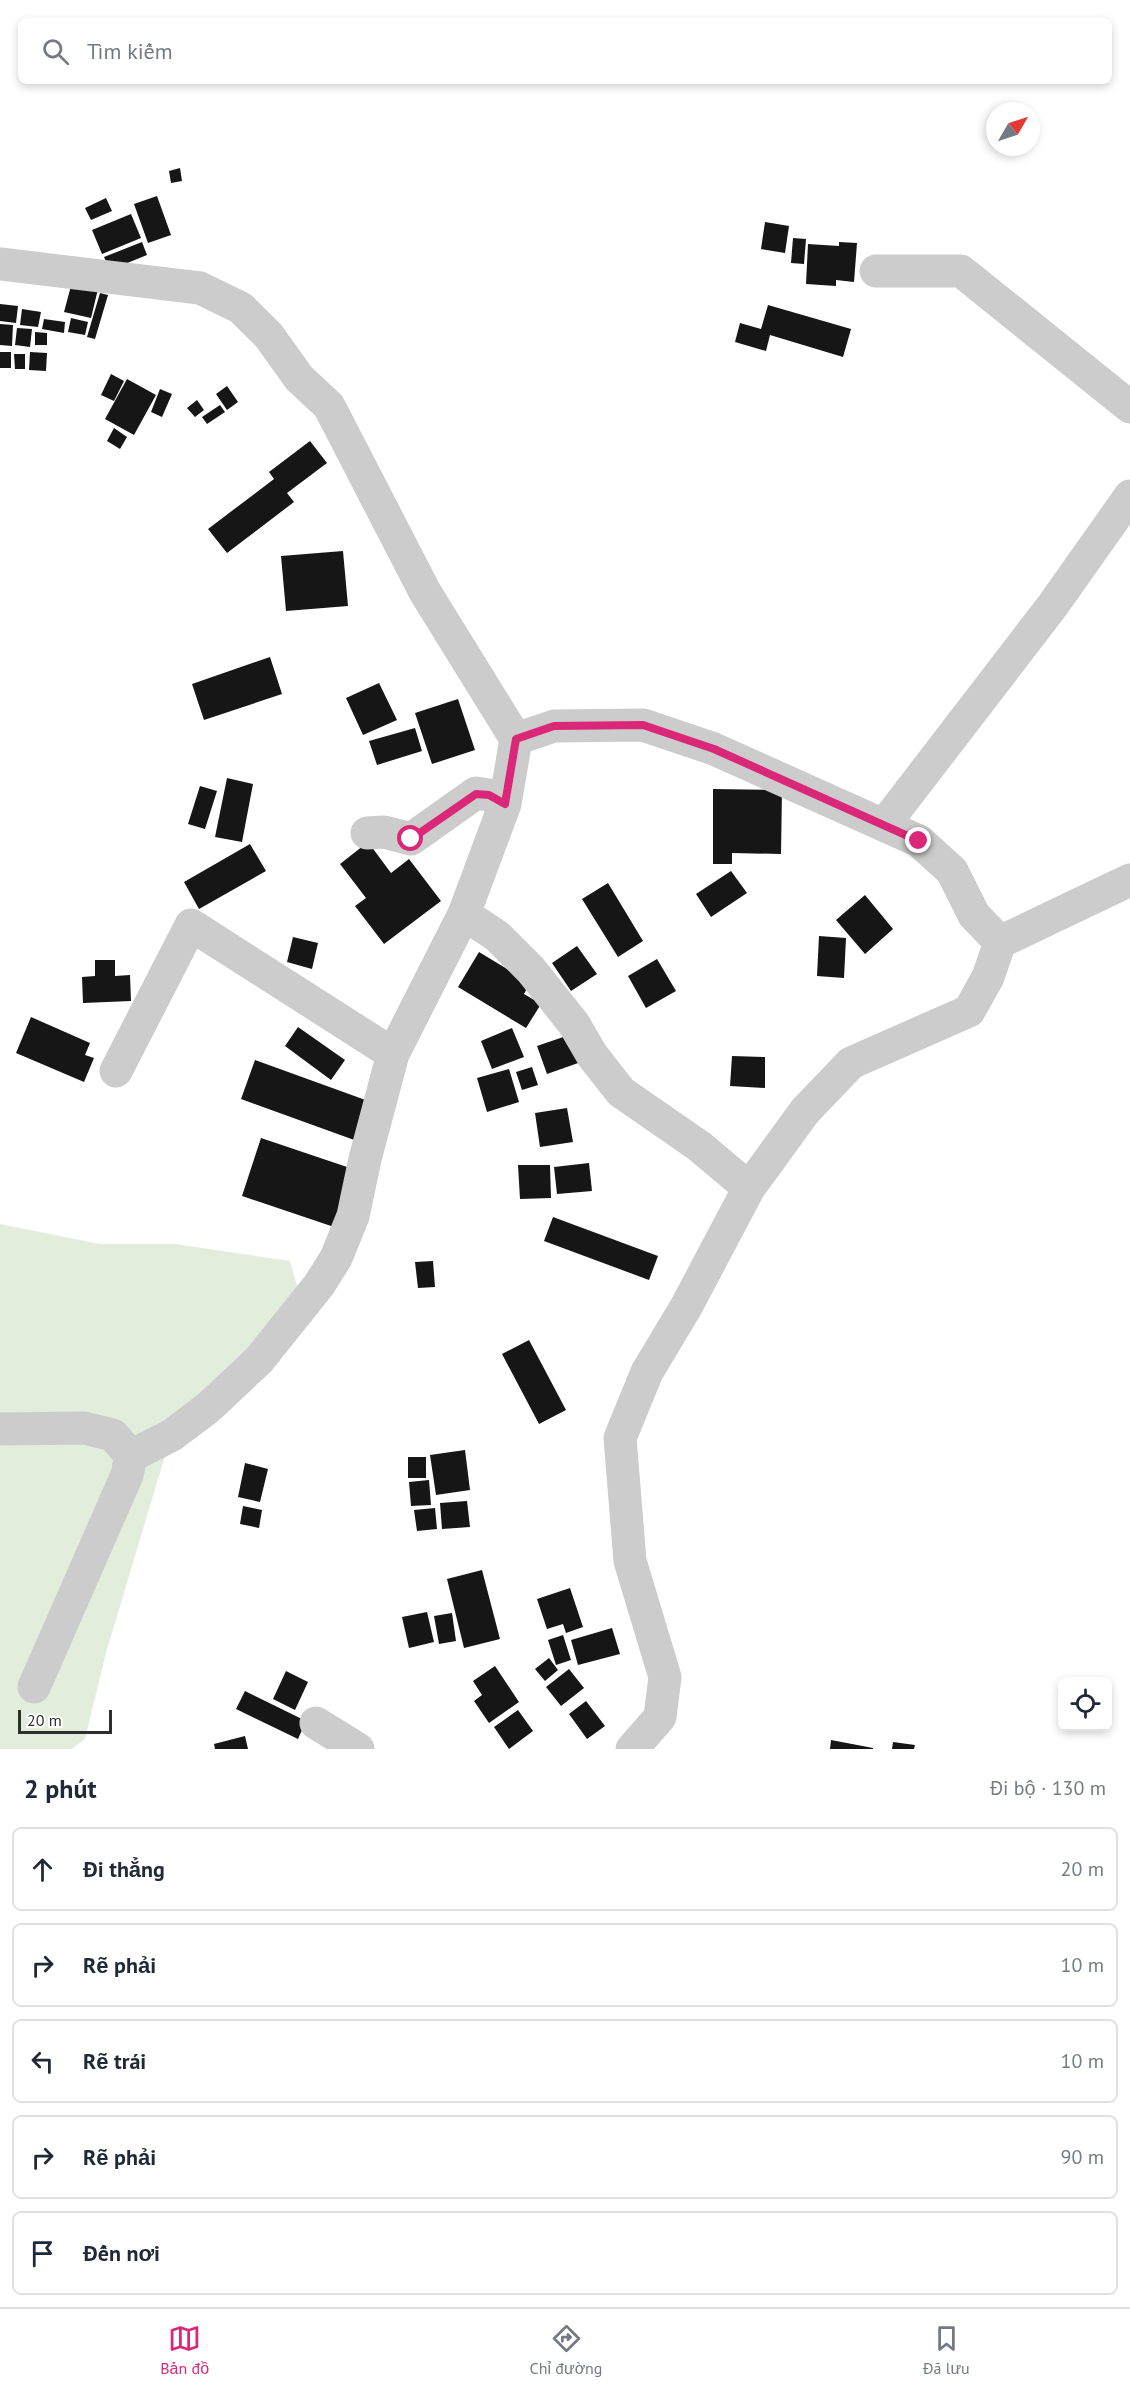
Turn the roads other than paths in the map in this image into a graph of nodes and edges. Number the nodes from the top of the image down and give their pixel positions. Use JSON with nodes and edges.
{"nodes":[{"id":1,"x":0,"y":264,"type":"edge"},
{"id":2,"x":876,"y":270,"type":"dead end"},
{"id":3,"x":1130,"y":407,"type":"edge"},
{"id":4,"x":1130,"y":496,"type":"edge"},
{"id":5,"x":516,"y":739,"type":"junction"},
{"id":6,"x":505,"y":804,"type":"junction"},
{"id":7,"x":884,"y":825,"type":"junction"},
{"id":8,"x":367,"y":833,"type":"dead end"},
{"id":9,"x":1130,"y":880,"type":"edge"},
{"id":10,"x":464,"y":914,"type":"junction"},
{"id":11,"x":1000,"y":942,"type":"junction"},
{"id":12,"x":393,"y":1054,"type":"junction"},
{"id":13,"x":116,"y":1071,"type":"dead end"},
{"id":14,"x":749,"y":1188,"type":"junction"},
{"id":15,"x":0,"y":1429,"type":"edge"},
{"id":16,"x":131,"y":1456,"type":"junction"},
{"id":17,"x":34,"y":1687,"type":"dead end"},
{"id":18,"x":316,"y":1723,"type":"dead end"},
{"id":19,"x":358,"y":1749,"type":"edge"},
{"id":20,"x":632,"y":1749,"type":"edge"}],
"edges":[{"from":1,"to":5,"type":"street"},
{"from":2,"to":3,"type":"street"},
{"from":4,"to":7,"type":"street"},
{"from":5,"to":6,"type":"street"},
{"from":5,"to":7,"type":"street"},
{"from":6,"to":8,"type":"street"},
{"from":6,"to":10,"type":"street"},
{"from":7,"to":11,"type":"street"},
{"from":9,"to":11,"type":"street"},
{"from":10,"to":12,"type":"street"},
{"from":10,"to":14,"type":"street"},
{"from":11,"to":14,"type":"street"},
{"from":12,"to":13,"type":"street"},
{"from":12,"to":16,"type":"street"},
{"from":14,"to":20,"type":"street"},
{"from":15,"to":16,"type":"street"},
{"from":16,"to":17,"type":"street"},
{"from":18,"to":19,"type":"street"}]}
